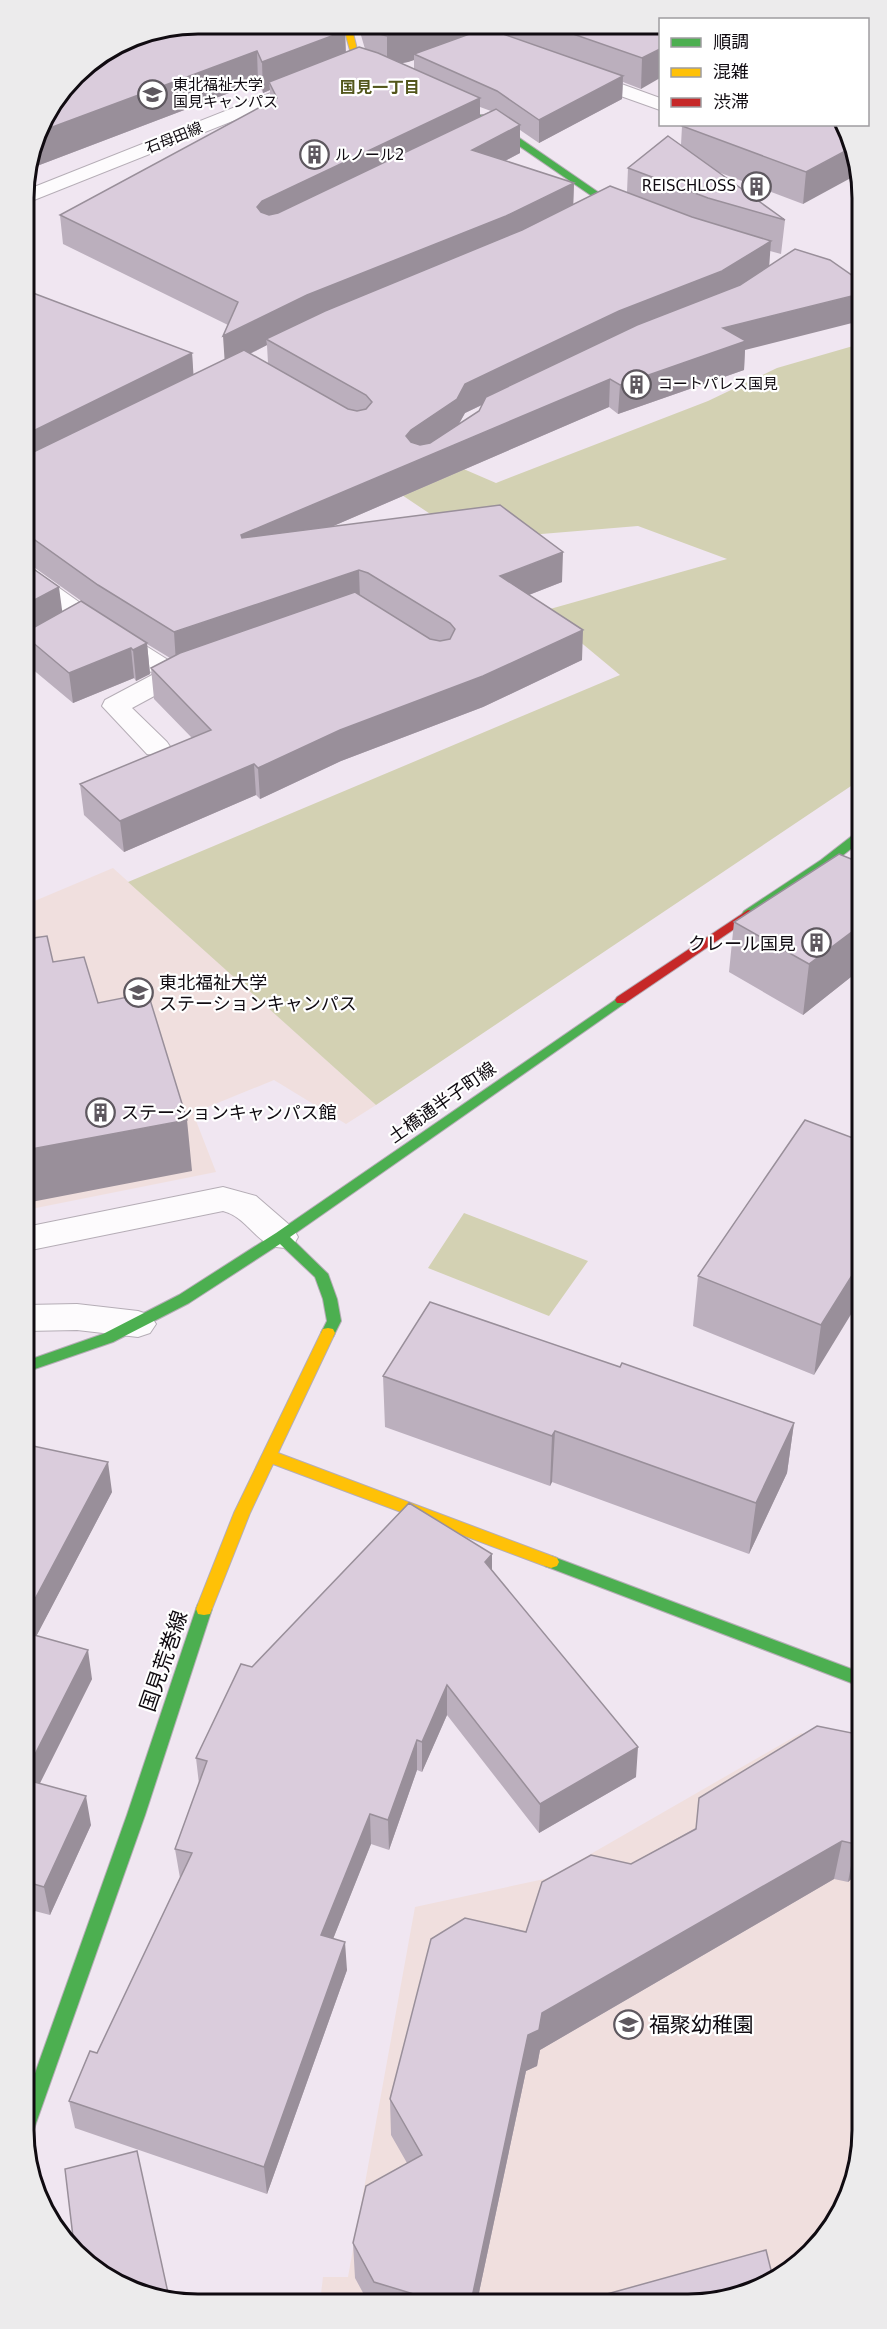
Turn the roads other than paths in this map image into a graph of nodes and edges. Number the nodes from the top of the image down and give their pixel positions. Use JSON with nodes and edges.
{"nodes":[{"id":1,"x":349,"y":34,"type":"edge"},
{"id":2,"x":358,"y":66,"type":"junction"},
{"id":3,"x":560,"y":68,"type":"edge"},
{"id":4,"x":397,"y":75,"type":"edge"},
{"id":5,"x":659,"y":104,"type":"edge"},
{"id":6,"x":470,"y":111,"type":"edge"},
{"id":7,"x":497,"y":126,"type":"junction"},
{"id":8,"x":476,"y":137,"type":"edge"},
{"id":9,"x":35,"y":194,"type":"edge"},
{"id":10,"x":608,"y":203,"type":"junction"},
{"id":11,"x":587,"y":213,"type":"edge"},
{"id":12,"x":648,"y":218,"type":"edge"},
{"id":13,"x":35,"y":585,"type":"edge"},
{"id":14,"x":217,"y":660,"type":"edge"},
{"id":15,"x":173,"y":675,"type":"junction"},
{"id":16,"x":157,"y":748,"type":"dead end"},
{"id":17,"x":852,"y":842,"type":"edge"},
{"id":18,"x":34,"y":1237,"type":"edge"},
{"id":19,"x":281,"y":1237,"type":"junction"},
{"id":20,"x":34,"y":1317,"type":"edge"},
{"id":21,"x":138,"y":1324,"type":"junction"},
{"id":22,"x":34,"y":1364,"type":"edge"},
{"id":23,"x":269,"y":1456,"type":"junction"},
{"id":24,"x":852,"y":1676,"type":"edge"},
{"id":25,"x":34,"y":2103,"type":"edge"}],
"edges":[{"from":1,"to":2,"type":"street"},
{"from":2,"to":4,"type":"street"},
{"from":2,"to":9,"type":"street","name":"石母田線"},
{"from":3,"to":5,"type":"street"},
{"from":6,"to":7,"type":"street"},
{"from":7,"to":8,"type":"street"},
{"from":7,"to":10,"type":"street"},
{"from":10,"to":11,"type":"street"},
{"from":10,"to":12,"type":"street"},
{"from":13,"to":15,"type":"street"},
{"from":14,"to":15,"type":"street"},
{"from":15,"to":16,"type":"street"},
{"from":17,"to":19,"type":"street","name":"土橋通半子町線"},
{"from":18,"to":19,"type":"street"},
{"from":19,"to":21,"type":"street","name":"土橋通半子町線"},
{"from":19,"to":23,"type":"street","name":"国見荒巻線"},
{"from":20,"to":21,"type":"street"},
{"from":21,"to":22,"type":"street","name":"土橋通半子町線"},
{"from":23,"to":24,"type":"street"},
{"from":23,"to":25,"type":"street","name":"国見荒巻線"}]}
